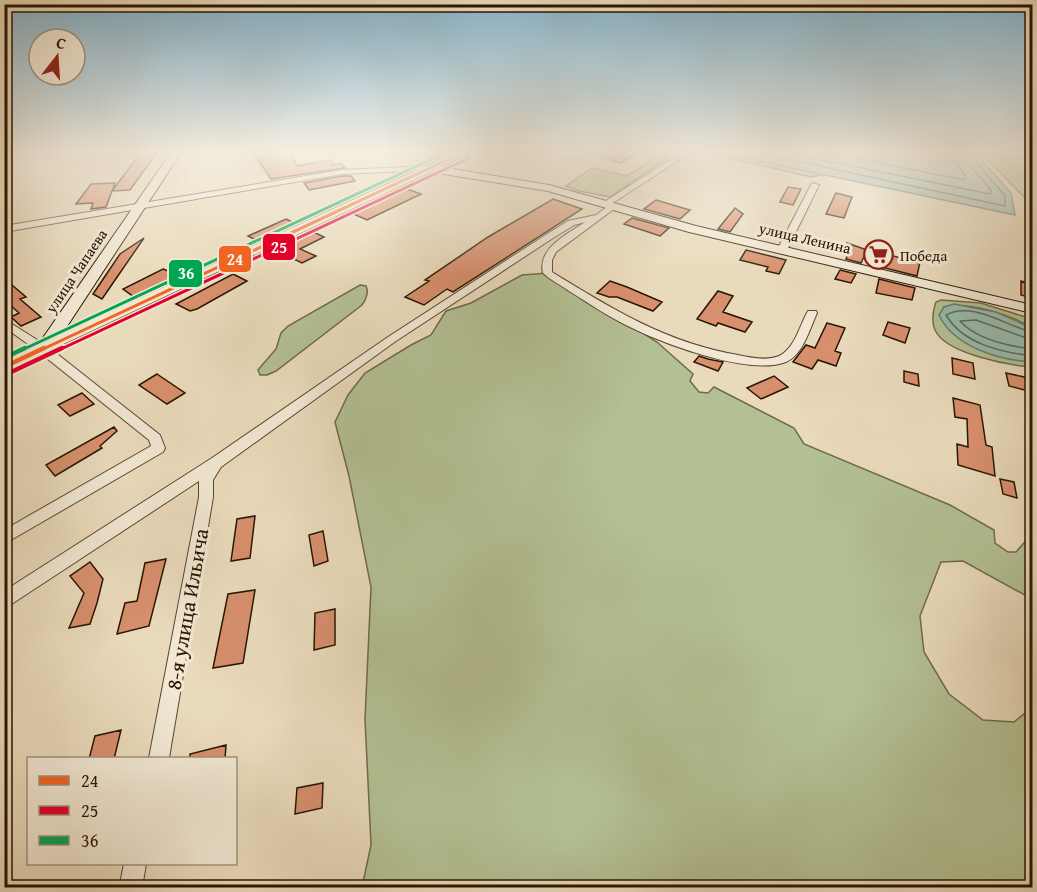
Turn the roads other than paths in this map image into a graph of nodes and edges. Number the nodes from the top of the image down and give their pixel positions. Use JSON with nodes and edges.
{"nodes":[{"id":1,"x":148,"y":193,"type":"edge"},
{"id":2,"x":222,"y":193,"type":"edge"},
{"id":3,"x":376,"y":193,"type":"edge"},
{"id":4,"x":562,"y":193,"type":"edge"},
{"id":5,"x":628,"y":193,"type":"edge"},
{"id":6,"x":811,"y":193,"type":"edge"},
{"id":7,"x":138,"y":207,"type":"junction"},
{"id":8,"x":606,"y":208,"type":"junction"},
{"id":9,"x":4,"y":229,"type":"edge"},
{"id":10,"x":782,"y":250,"type":"junction"},
{"id":11,"x":1032,"y":309,"type":"edge"},
{"id":12,"x":812,"y":313,"type":"dead end"},
{"id":13,"x":4,"y":322,"type":"edge"},
{"id":14,"x":43,"y":349,"type":"junction"},
{"id":15,"x":4,"y":367,"type":"edge"},
{"id":16,"x":217,"y":462,"type":"junction"},
{"id":17,"x":4,"y":538,"type":"edge"},
{"id":18,"x":4,"y":601,"type":"edge"},
{"id":19,"x":159,"y":757,"type":"edge"},
{"id":20,"x":135,"y":865,"type":"edge"},
{"id":21,"x":130,"y":888,"type":"edge"}],
"edges":[{"from":1,"to":7,"type":"street","name":"улица Чапаева"},
{"from":2,"to":7,"type":"street"},
{"from":3,"to":14,"type":"street"},
{"from":4,"to":8,"type":"street","name":"улица Ленина"},
{"from":5,"to":8,"type":"street"},
{"from":6,"to":10,"type":"street"},
{"from":7,"to":9,"type":"street"},
{"from":7,"to":14,"type":"street","name":"улица Чапаева"},
{"from":8,"to":10,"type":"street","name":"улица Ленина"},
{"from":8,"to":12,"type":"street"},
{"from":8,"to":16,"type":"street"},
{"from":10,"to":11,"type":"street","name":"улица Ленина"},
{"from":13,"to":14,"type":"street"},
{"from":14,"to":15,"type":"street"},
{"from":14,"to":17,"type":"street"},
{"from":16,"to":18,"type":"street"},
{"from":16,"to":19,"type":"street","name":"8-я улица Ильича"},
{"from":20,"to":21,"type":"street"}]}
